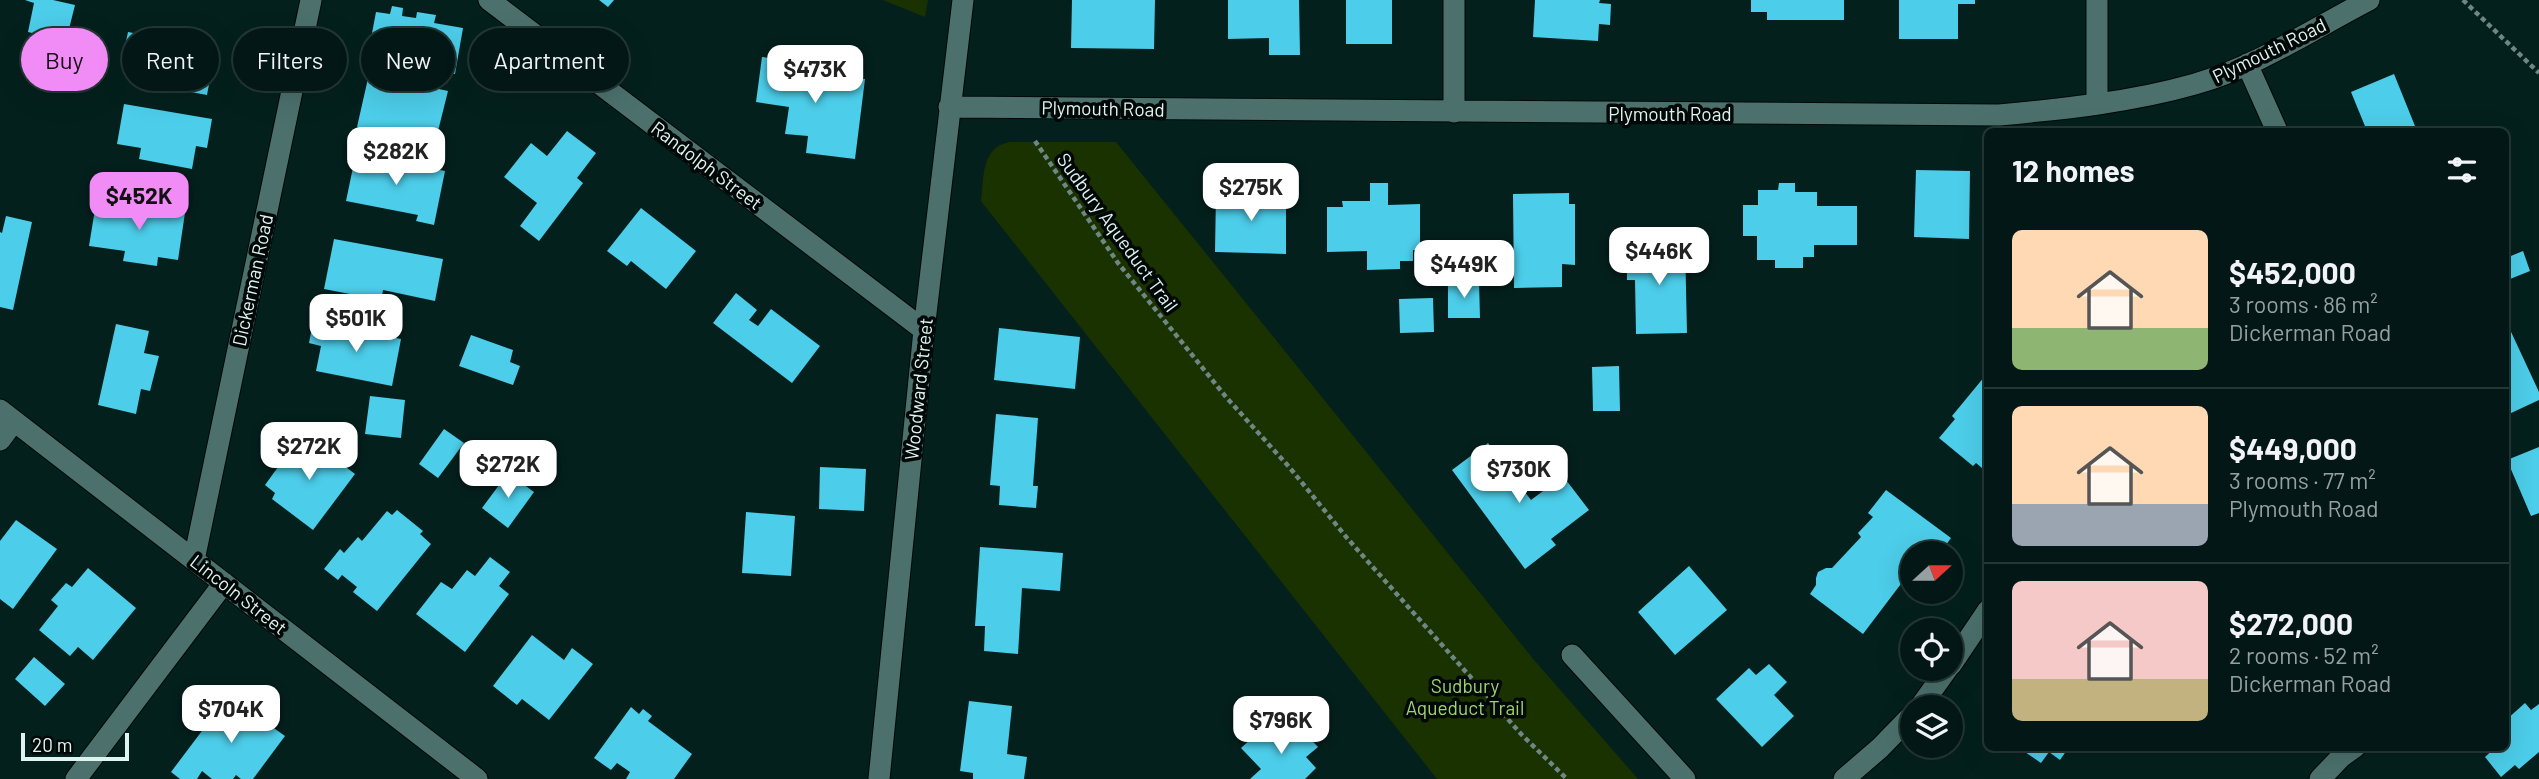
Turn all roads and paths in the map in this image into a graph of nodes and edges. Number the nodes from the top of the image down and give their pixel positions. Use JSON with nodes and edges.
{"nodes":[{"id":1,"x":311,"y":0,"type":"edge"},
{"id":2,"x":489,"y":0,"type":"edge"},
{"id":3,"x":963,"y":0,"type":"edge"},
{"id":4,"x":1454,"y":0,"type":"edge"},
{"id":5,"x":2097,"y":0,"type":"edge"},
{"id":6,"x":2369,"y":0,"type":"edge"},
{"id":7,"x":2463,"y":0,"type":"edge"},
{"id":8,"x":2247,"y":64,"type":"junction"},
{"id":9,"x":2539,"y":74,"type":"edge"},
{"id":10,"x":2097,"y":103,"type":"junction"},
{"id":11,"x":949,"y":107,"type":"junction"},
{"id":12,"x":1454,"y":112,"type":"junction"},
{"id":13,"x":2276,"y":128,"type":"edge"},
{"id":14,"x":1035,"y":141,"type":"dead end"},
{"id":15,"x":924,"y":330,"type":"junction"},
{"id":16,"x":7,"y":415,"type":"edge"},
{"id":17,"x":0,"y":440,"type":"edge"},
{"id":18,"x":194,"y":560,"type":"junction"},
{"id":19,"x":224,"y":583,"type":"junction"},
{"id":20,"x":1984,"y":616,"type":"edge"},
{"id":21,"x":1963,"y":648,"type":"edge"},
{"id":22,"x":1572,"y":655,"type":"dead end"},
{"id":23,"x":1900,"y":727,"type":"edge"},
{"id":24,"x":2349,"y":751,"type":"edge"},
{"id":25,"x":76,"y":779,"type":"edge"},
{"id":26,"x":477,"y":779,"type":"edge"},
{"id":27,"x":879,"y":779,"type":"edge"},
{"id":28,"x":1567,"y":779,"type":"edge"},
{"id":29,"x":1685,"y":779,"type":"edge"},
{"id":30,"x":1844,"y":779,"type":"edge"},
{"id":31,"x":2320,"y":779,"type":"edge"}],
"edges":[{"from":1,"to":18,"type":"street","name":"Dickerman Road"},
{"from":2,"to":15,"type":"street","name":"Randolph Street"},
{"from":3,"to":11,"type":"street","name":"Woodward Street"},
{"from":4,"to":12,"type":"street"},
{"from":5,"to":10,"type":"street"},
{"from":6,"to":8,"type":"street","name":"Plymouth Road"},
{"from":7,"to":9,"type":"path"},
{"from":8,"to":10,"type":"street","name":"Plymouth Road"},
{"from":8,"to":13,"type":"street"},
{"from":10,"to":12,"type":"street","name":"Plymouth Road"},
{"from":11,"to":12,"type":"street","name":"Plymouth Road"},
{"from":11,"to":15,"type":"street","name":"Woodward Street"},
{"from":14,"to":28,"type":"path","name":"Sudbury Aqueduct Trail"},
{"from":15,"to":27,"type":"street","name":"Woodward Street"},
{"from":16,"to":17,"type":"street"},
{"from":16,"to":18,"type":"street","name":"Lincoln Street"},
{"from":18,"to":19,"type":"street","name":"Lincoln Street"},
{"from":19,"to":25,"type":"street"},
{"from":19,"to":26,"type":"street","name":"Lincoln Street"},
{"from":20,"to":21,"type":"street"},
{"from":22,"to":29,"type":"street"},
{"from":23,"to":30,"type":"street"},
{"from":24,"to":31,"type":"street"}]}
